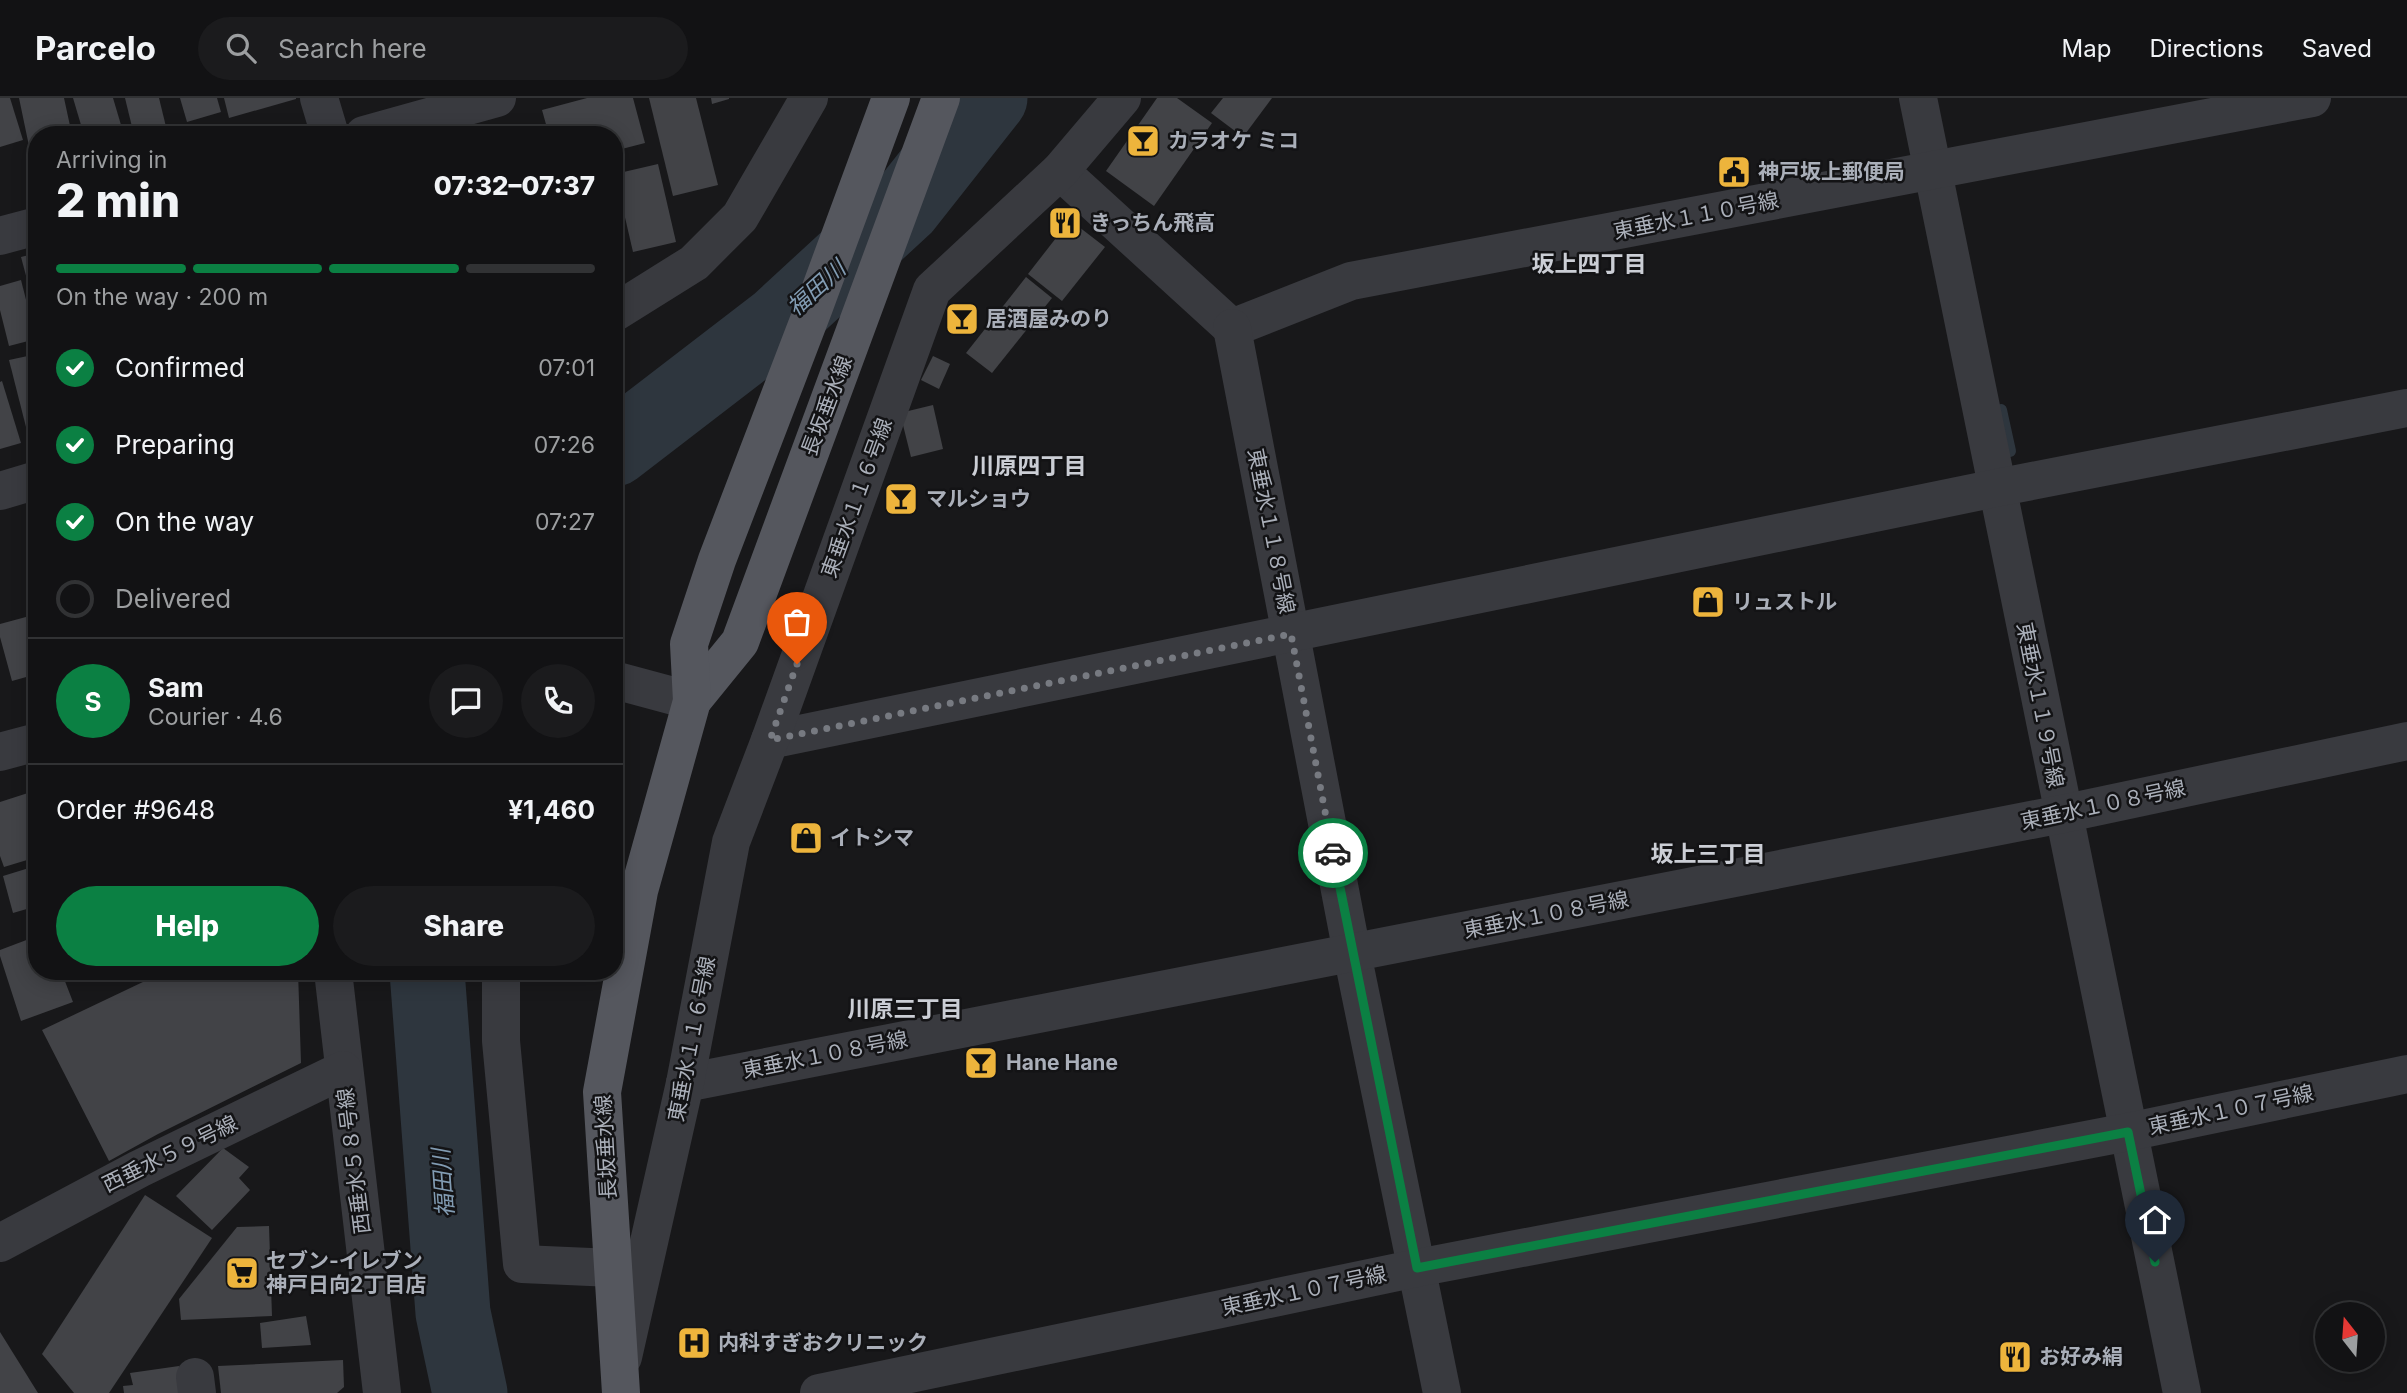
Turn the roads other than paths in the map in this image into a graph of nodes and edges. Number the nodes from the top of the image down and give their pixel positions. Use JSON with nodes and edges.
{"nodes":[{"id":1,"x":319,"y":98,"type":"edge"},
{"id":2,"x":498,"y":98,"type":"edge"},
{"id":3,"x":809,"y":98,"type":"edge"},
{"id":4,"x":891,"y":98,"type":"edge"},
{"id":5,"x":941,"y":98,"type":"edge"},
{"id":6,"x":1122,"y":98,"type":"edge"},
{"id":7,"x":1918,"y":98,"type":"edge"},
{"id":8,"x":2312,"y":98,"type":"edge"},
{"id":9,"x":327,"y":126,"type":"edge"},
{"id":10,"x":397,"y":126,"type":"edge"},
{"id":11,"x":1060,"y":171,"type":"junction"},
{"id":12,"x":1931,"y":171,"type":"junction"},
{"id":13,"x":28,"y":228,"type":"edge"},
{"id":14,"x":0,"y":236,"type":"edge"},
{"id":15,"x":623,"y":307,"type":"edge"},
{"id":16,"x":1232,"y":328,"type":"junction"},
{"id":17,"x":2407,"y":408,"type":"edge"},
{"id":18,"x":28,"y":483,"type":"edge"},
{"id":19,"x":1996,"y":488,"type":"junction"},
{"id":20,"x":0,"y":491,"type":"edge"},
{"id":21,"x":1291,"y":634,"type":"junction"},
{"id":22,"x":623,"y":682,"type":"edge"},
{"id":23,"x":692,"y":701,"type":"junction"},
{"id":24,"x":770,"y":740,"type":"junction"},
{"id":25,"x":2407,"y":741,"type":"edge"},
{"id":26,"x":28,"y":744,"type":"edge"},
{"id":27,"x":0,"y":752,"type":"edge"},
{"id":28,"x":2062,"y":814,"type":"junction"},
{"id":29,"x":1352,"y":953,"type":"junction"},
{"id":30,"x":623,"y":978,"type":"edge"},
{"id":31,"x":334,"y":980,"type":"edge"},
{"id":32,"x":501,"y":980,"type":"edge"},
{"id":33,"x":623,"y":980,"type":"edge"},
{"id":34,"x":343,"y":1070,"type":"junction"},
{"id":35,"x":2407,"y":1074,"type":"edge"},
{"id":36,"x":685,"y":1083,"type":"junction"},
{"id":37,"x":2128,"y":1132,"type":"junction"},
{"id":38,"x":0,"y":1243,"type":"edge"},
{"id":39,"x":612,"y":1268,"type":"junction"},
{"id":40,"x":1417,"y":1268,"type":"junction"},
{"id":41,"x":620,"y":1384,"type":"edge"},
{"id":42,"x":382,"y":1393,"type":"edge"},
{"id":43,"x":820,"y":1393,"type":"edge"},
{"id":44,"x":1442,"y":1393,"type":"edge"},
{"id":45,"x":2182,"y":1393,"type":"edge"}],
"edges":[{"from":1,"to":9,"type":"street"},
{"from":2,"to":10,"type":"street"},
{"from":3,"to":15,"type":"street"},
{"from":4,"to":23,"type":"main road","name":"長坂垂水線"},
{"from":5,"to":23,"type":"main road","name":"長坂垂水線"},
{"from":6,"to":11,"type":"street","name":"東垂水１１６号線"},
{"from":7,"to":12,"type":"street","name":"東垂水１１９号線"},
{"from":8,"to":12,"type":"street","name":"東垂水１１０号線"},
{"from":11,"to":16,"type":"street"},
{"from":11,"to":24,"type":"street","name":"東垂水１１６号線"},
{"from":12,"to":16,"type":"street","name":"東垂水１１０号線"},
{"from":12,"to":19,"type":"street","name":"東垂水１１９号線"},
{"from":13,"to":14,"type":"street"},
{"from":16,"to":21,"type":"street","name":"東垂水１１８号線"},
{"from":17,"to":19,"type":"street"},
{"from":18,"to":20,"type":"street"},
{"from":19,"to":21,"type":"street"},
{"from":19,"to":28,"type":"street","name":"東垂水１１９号線"},
{"from":21,"to":24,"type":"street"},
{"from":21,"to":29,"type":"street","name":"東垂水１１８号線"},
{"from":22,"to":23,"type":"street"},
{"from":23,"to":30,"type":"main road","name":"長坂垂水線"},
{"from":24,"to":36,"type":"street","name":"東垂水１１６号線"},
{"from":25,"to":28,"type":"street","name":"東垂水１０８号線"},
{"from":26,"to":27,"type":"street"},
{"from":28,"to":29,"type":"street","name":"東垂水１０８号線"},
{"from":28,"to":37,"type":"street","name":"東垂水１１９号線"},
{"from":29,"to":36,"type":"street","name":"東垂水１０８号線"},
{"from":29,"to":40,"type":"street","name":"東垂水１１８号線"},
{"from":31,"to":34,"type":"street","name":"西垂水５８号線"},
{"from":32,"to":39,"type":"street"},
{"from":33,"to":39,"type":"main road","name":"長坂垂水線"},
{"from":34,"to":38,"type":"street","name":"西垂水５９号線"},
{"from":34,"to":42,"type":"street","name":"西垂水５８号線"},
{"from":35,"to":37,"type":"street","name":"東垂水１０７号線"},
{"from":36,"to":41,"type":"street","name":"東垂水１１６号線"},
{"from":37,"to":40,"type":"street","name":"東垂水１０７号線"},
{"from":37,"to":45,"type":"street","name":"東垂水１１９号線"},
{"from":39,"to":41,"type":"main road","name":"長坂垂水線"},
{"from":40,"to":43,"type":"street","name":"東垂水１０７号線"},
{"from":40,"to":44,"type":"street","name":"東垂水１１８号線"}]}
